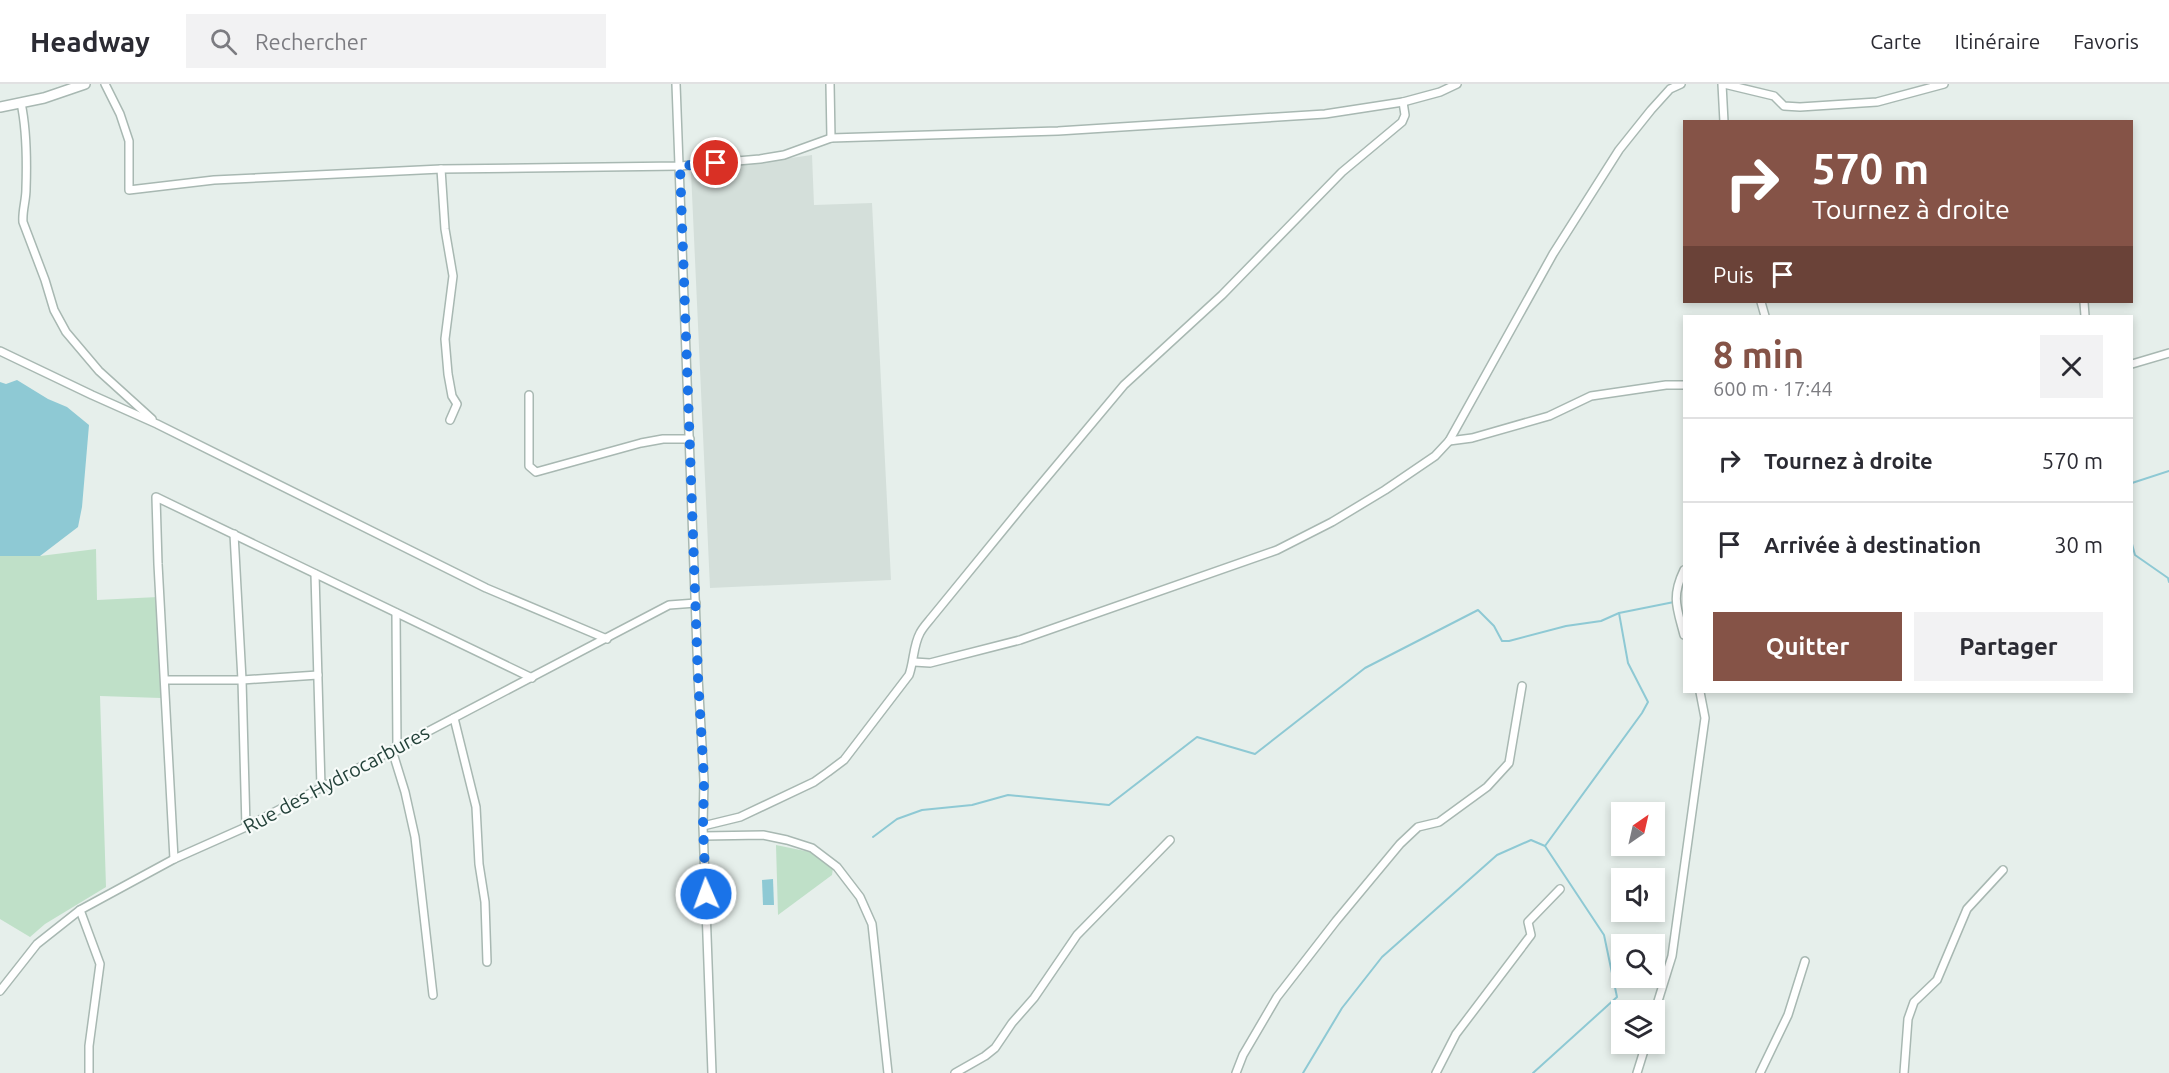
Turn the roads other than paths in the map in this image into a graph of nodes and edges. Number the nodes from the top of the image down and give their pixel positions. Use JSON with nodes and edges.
{"nodes":[{"id":1,"x":85,"y":84,"type":"edge"},
{"id":2,"x":105,"y":84,"type":"edge"},
{"id":3,"x":676,"y":84,"type":"edge"},
{"id":4,"x":830,"y":84,"type":"edge"},
{"id":5,"x":1457,"y":84,"type":"edge"},
{"id":6,"x":1681,"y":84,"type":"edge"},
{"id":7,"x":1723,"y":84,"type":"edge"},
{"id":8,"x":1944,"y":84,"type":"edge"},
{"id":9,"x":1403,"y":102,"type":"junction"},
{"id":10,"x":21,"y":103,"type":"junction"},
{"id":11,"x":0,"y":106,"type":"edge"},
{"id":12,"x":1724,"y":120,"type":"edge"},
{"id":13,"x":831,"y":138,"type":"junction"},
{"id":14,"x":680,"y":166,"type":"junction"},
{"id":15,"x":441,"y":170,"type":"junction"},
{"id":16,"x":0,"y":351,"type":"edge"},
{"id":17,"x":2169,"y":353,"type":"edge"},
{"id":18,"x":2133,"y":364,"type":"edge"},
{"id":19,"x":1683,"y":386,"type":"edge"},
{"id":20,"x":529,"y":396,"type":"dead end"},
{"id":21,"x":450,"y":420,"type":"dead end"},
{"id":22,"x":158,"y":424,"type":"junction"},
{"id":23,"x":690,"y":439,"type":"junction"},
{"id":24,"x":1449,"y":441,"type":"junction"},
{"id":25,"x":234,"y":534,"type":"junction"},
{"id":26,"x":1683,"y":573,"type":"edge"},
{"id":27,"x":315,"y":574,"type":"junction"},
{"id":28,"x":696,"y":603,"type":"junction"},
{"id":29,"x":396,"y":613,"type":"junction"},
{"id":30,"x":1683,"y":631,"type":"edge"},
{"id":31,"x":607,"y":639,"type":"junction"},
{"id":32,"x":914,"y":662,"type":"junction"},
{"id":33,"x":318,"y":675,"type":"junction"},
{"id":34,"x":532,"y":678,"type":"junction"},
{"id":35,"x":165,"y":680,"type":"junction"},
{"id":36,"x":242,"y":680,"type":"junction"},
{"id":37,"x":1522,"y":686,"type":"dead end"},
{"id":38,"x":1700,"y":693,"type":"edge"},
{"id":39,"x":454,"y":718,"type":"junction"},
{"id":40,"x":394,"y":749,"type":"junction"},
{"id":41,"x":321,"y":787,"type":"junction"},
{"id":42,"x":703,"y":826,"type":"junction"},
{"id":43,"x":246,"y":827,"type":"junction"},
{"id":44,"x":704,"y":836,"type":"junction"},
{"id":45,"x":1170,"y":840,"type":"dead end"},
{"id":46,"x":174,"y":859,"type":"junction"},
{"id":47,"x":2003,"y":870,"type":"dead end"},
{"id":48,"x":1560,"y":889,"type":"dead end"},
{"id":49,"x":80,"y":910,"type":"junction"},
{"id":50,"x":1804,"y":961,"type":"dead end"},
{"id":51,"x":487,"y":962,"type":"dead end"},
{"id":52,"x":0,"y":991,"type":"edge"},
{"id":53,"x":433,"y":995,"type":"dead end"},
{"id":54,"x":1658,"y":1000,"type":"edge"},
{"id":55,"x":1643,"y":1054,"type":"edge"},
{"id":56,"x":89,"y":1073,"type":"edge"},
{"id":57,"x":712,"y":1073,"type":"edge"},
{"id":58,"x":888,"y":1073,"type":"edge"},
{"id":59,"x":955,"y":1073,"type":"edge"},
{"id":60,"x":1236,"y":1073,"type":"edge"},
{"id":61,"x":1436,"y":1073,"type":"edge"},
{"id":62,"x":1637,"y":1073,"type":"edge"},
{"id":63,"x":1761,"y":1073,"type":"edge"},
{"id":64,"x":1904,"y":1073,"type":"edge"}],
"edges":[{"from":1,"to":10,"type":"street"},
{"from":2,"to":15,"type":"street"},
{"from":3,"to":14,"type":"street"},
{"from":4,"to":13,"type":"street"},
{"from":5,"to":9,"type":"street"},
{"from":6,"to":24,"type":"street"},
{"from":7,"to":8,"type":"street"},
{"from":7,"to":12,"type":"street"},
{"from":9,"to":13,"type":"street"},
{"from":9,"to":32,"type":"street"},
{"from":10,"to":11,"type":"street"},
{"from":10,"to":22,"type":"street"},
{"from":13,"to":14,"type":"street"},
{"from":14,"to":15,"type":"street"},
{"from":14,"to":23,"type":"street"},
{"from":15,"to":21,"type":"street"},
{"from":16,"to":22,"type":"street"},
{"from":17,"to":18,"type":"street"},
{"from":19,"to":24,"type":"street"},
{"from":20,"to":23,"type":"street"},
{"from":22,"to":31,"type":"street"},
{"from":23,"to":28,"type":"street"},
{"from":24,"to":32,"type":"street"},
{"from":25,"to":27,"type":"street"},
{"from":25,"to":35,"type":"street"},
{"from":25,"to":36,"type":"street"},
{"from":26,"to":30,"type":"street"},
{"from":27,"to":29,"type":"street"},
{"from":27,"to":33,"type":"street"},
{"from":28,"to":31,"type":"street","name":"Rue des Hydrocarbures"},
{"from":28,"to":42,"type":"street"},
{"from":29,"to":34,"type":"street"},
{"from":29,"to":40,"type":"street"},
{"from":31,"to":34,"type":"street","name":"Rue des Hydrocarbures"},
{"from":32,"to":42,"type":"street"},
{"from":33,"to":36,"type":"street"},
{"from":33,"to":41,"type":"street"},
{"from":34,"to":39,"type":"street","name":"Rue des Hydrocarbures"},
{"from":35,"to":36,"type":"street"},
{"from":35,"to":46,"type":"street"},
{"from":36,"to":43,"type":"street"},
{"from":37,"to":60,"type":"street"},
{"from":38,"to":54,"type":"street"},
{"from":39,"to":40,"type":"street","name":"Rue des Hydrocarbures"},
{"from":39,"to":51,"type":"street"},
{"from":40,"to":41,"type":"street","name":"Rue des Hydrocarbures"},
{"from":40,"to":53,"type":"street"},
{"from":41,"to":43,"type":"street","name":"Rue des Hydrocarbures"},
{"from":42,"to":44,"type":"street"},
{"from":43,"to":46,"type":"street","name":"Rue des Hydrocarbures"},
{"from":44,"to":57,"type":"street"},
{"from":44,"to":58,"type":"street"},
{"from":45,"to":59,"type":"street"},
{"from":46,"to":49,"type":"street","name":"Rue des Hydrocarbures"},
{"from":47,"to":64,"type":"street"},
{"from":48,"to":61,"type":"street"},
{"from":49,"to":52,"type":"street","name":"Rue des Hydrocarbures"},
{"from":49,"to":56,"type":"street"},
{"from":50,"to":63,"type":"street"},
{"from":55,"to":62,"type":"street"}]}
